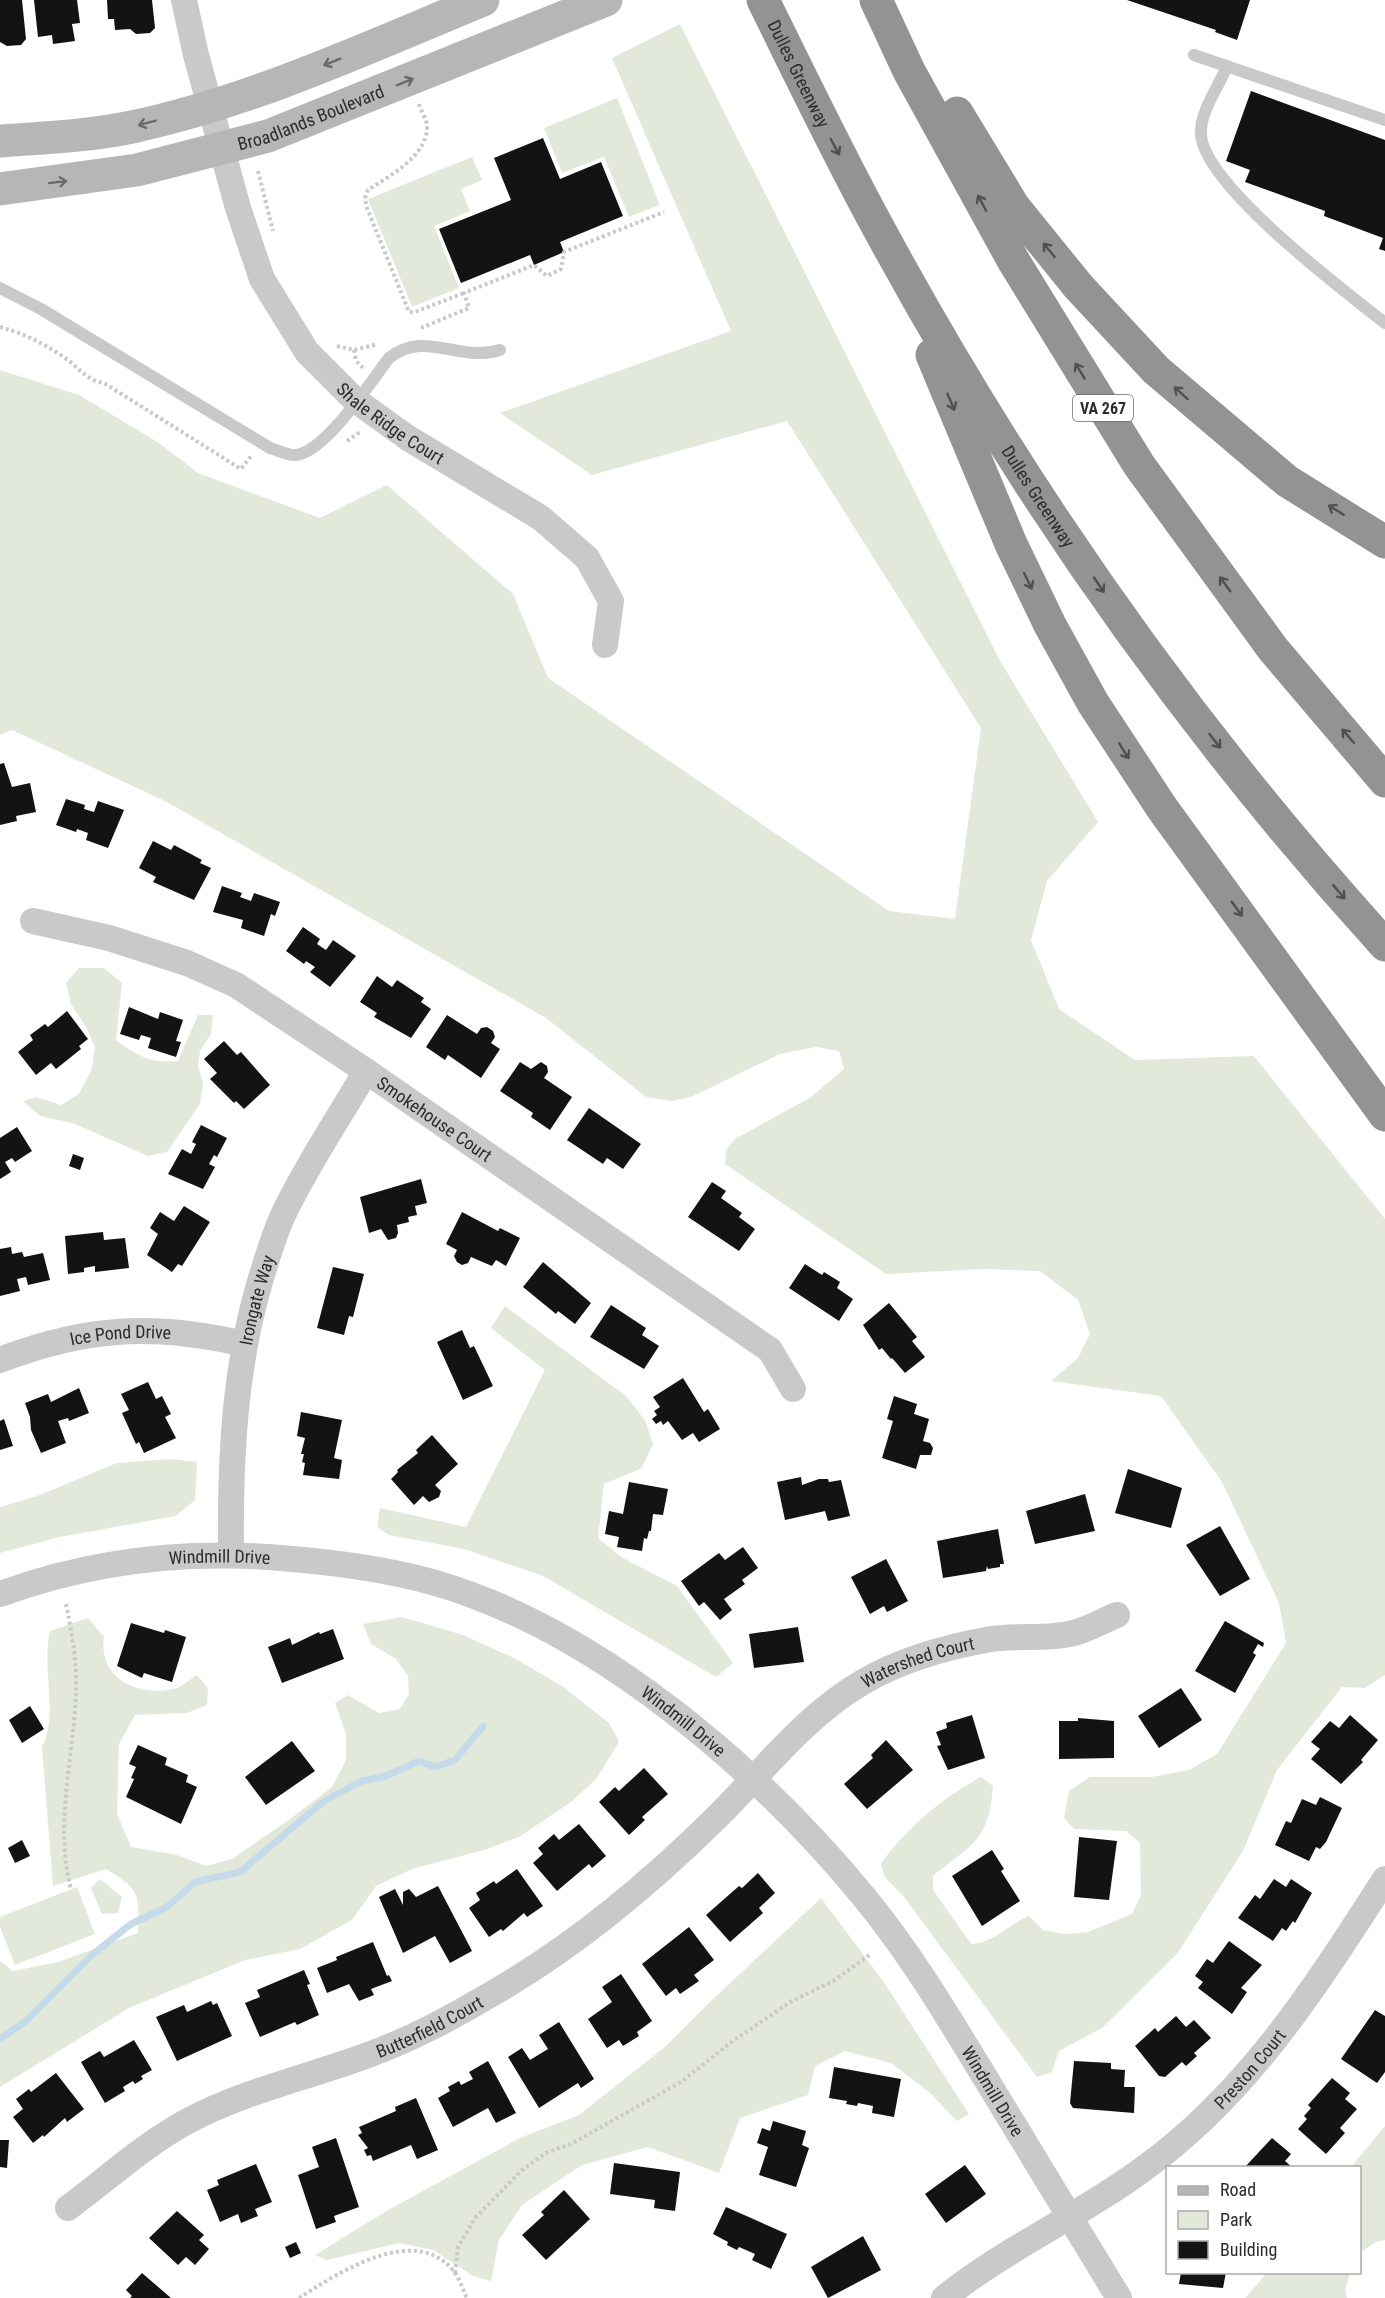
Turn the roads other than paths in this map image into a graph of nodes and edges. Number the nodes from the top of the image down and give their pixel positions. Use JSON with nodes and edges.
{"nodes":[{"id":1,"x":184,"y":0,"type":"edge"},
{"id":2,"x":483,"y":0,"type":"edge"},
{"id":3,"x":606,"y":0,"type":"edge"},
{"id":4,"x":763,"y":0,"type":"edge"},
{"id":5,"x":876,"y":0,"type":"edge"},
{"id":6,"x":884,"y":0,"type":"edge"},
{"id":7,"x":1194,"y":55,"type":"dead end"},
{"id":8,"x":1227,"y":66,"type":"junction"},
{"id":9,"x":210,"y":106,"type":"junction"},
{"id":10,"x":1385,"y":120,"type":"edge"},
{"id":11,"x":0,"y":141,"type":"edge"},
{"id":12,"x":222,"y":149,"type":"junction"},
{"id":13,"x":0,"y":189,"type":"edge"},
{"id":14,"x":880,"y":232,"type":"junction"},
{"id":15,"x":0,"y":288,"type":"edge"},
{"id":16,"x":1385,"y":323,"type":"edge"},
{"id":17,"x":500,"y":350,"type":"dead end"},
{"id":18,"x":356,"y":400,"type":"junction"},
{"id":19,"x":1385,"y":542,"type":"edge"},
{"id":20,"x":605,"y":645,"type":"dead end"},
{"id":21,"x":1385,"y":781,"type":"edge"},
{"id":22,"x":33,"y":921,"type":"dead end"},
{"id":23,"x":1385,"y":945,"type":"edge"},
{"id":24,"x":366,"y":1071,"type":"junction"},
{"id":25,"x":1385,"y":1115,"type":"edge"},
{"id":26,"x":243,"y":1344,"type":"junction"},
{"id":27,"x":0,"y":1360,"type":"edge"},
{"id":28,"x":793,"y":1389,"type":"dead end"},
{"id":29,"x":231,"y":1554,"type":"junction"},
{"id":30,"x":0,"y":1594,"type":"edge"},
{"id":31,"x":1117,"y":1615,"type":"dead end"},
{"id":32,"x":752,"y":1780,"type":"junction"},
{"id":33,"x":1385,"y":1879,"type":"edge"},
{"id":34,"x":68,"y":2208,"type":"dead end"},
{"id":35,"x":1070,"y":2217,"type":"junction"},
{"id":36,"x":944,"y":2298,"type":"edge"},
{"id":37,"x":1119,"y":2298,"type":"edge"}],
"edges":[{"from":1,"to":9,"type":"street","name":"Shale Ridge Court"},
{"from":2,"to":9,"type":"main road","one_way":true},
{"from":12,"to":3,"type":"main road","name":"Broadlands Boulevard","one_way":true},
{"from":4,"to":14,"type":"highway","name":"Dulles Greenway","one_way":true},
{"from":21,"to":5,"type":"highway","number":"VA 267","one_way":true},
{"from":19,"to":6,"type":"highway","one_way":true},
{"from":7,"to":8,"type":"lane"},
{"from":8,"to":10,"type":"lane"},
{"from":8,"to":16,"type":"lane"},
{"from":9,"to":11,"type":"main road","one_way":true},
{"from":9,"to":12,"type":"street","name":"Shale Ridge Court"},
{"from":13,"to":12,"type":"main road","name":"Broadlands Boulevard","one_way":true},
{"from":12,"to":18,"type":"street","name":"Shale Ridge Court"},
{"from":14,"to":23,"type":"highway","name":"Dulles Greenway","one_way":true},
{"from":14,"to":25,"type":"highway","one_way":true},
{"from":15,"to":18,"type":"lane"},
{"from":17,"to":18,"type":"lane"},
{"from":18,"to":20,"type":"street","name":"Shale Ridge Court"},
{"from":22,"to":24,"type":"street","name":"Smokehouse Court"},
{"from":24,"to":26,"type":"street","name":"Irongate Way"},
{"from":24,"to":28,"type":"street","name":"Smokehouse Court"},
{"from":26,"to":27,"type":"street","name":"Ice Pond Drive"},
{"from":26,"to":29,"type":"street","name":"Irongate Way"},
{"from":29,"to":30,"type":"street","name":"Windmill Drive"},
{"from":29,"to":32,"type":"street","name":"Windmill Drive"},
{"from":31,"to":32,"type":"street","name":"Watershed Court"},
{"from":32,"to":34,"type":"street","name":"Butterfield Court"},
{"from":32,"to":35,"type":"street","name":"Windmill Drive"},
{"from":33,"to":35,"type":"street","name":"Preston Court"},
{"from":35,"to":36,"type":"street","name":"Preston Court"},
{"from":35,"to":37,"type":"street","name":"Windmill Drive"}]}
